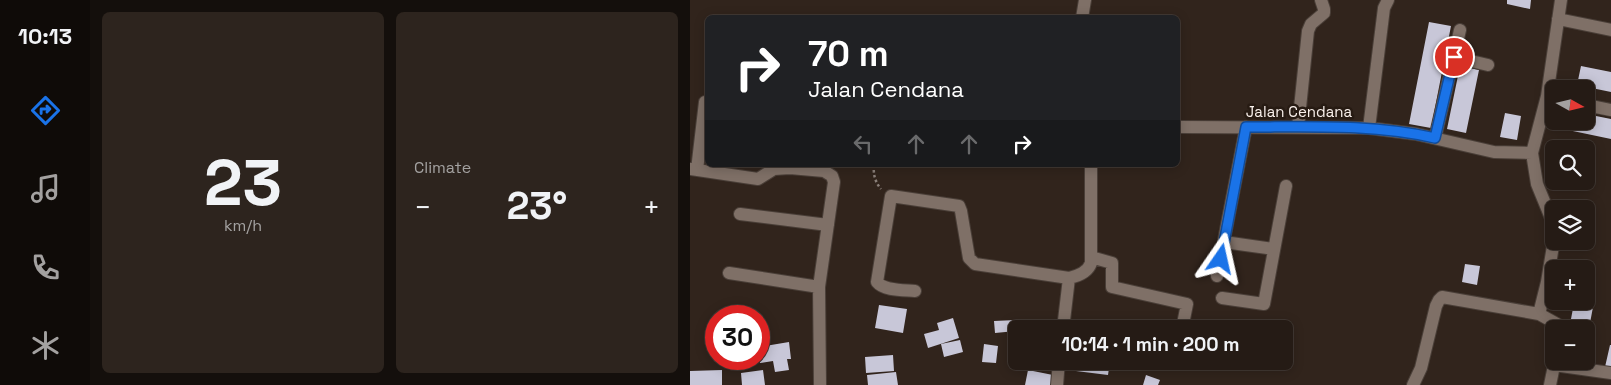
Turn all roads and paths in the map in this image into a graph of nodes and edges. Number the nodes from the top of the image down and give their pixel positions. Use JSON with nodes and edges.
{"nodes":[{"id":1,"x":1085,"y":0,"type":"edge"},
{"id":2,"x":1320,"y":0,"type":"edge"},
{"id":3,"x":1388,"y":0,"type":"edge"},
{"id":4,"x":1561,"y":0,"type":"edge"},
{"id":5,"x":1082,"y":15,"type":"edge"},
{"id":6,"x":1558,"y":19,"type":"junction"},
{"id":7,"x":1460,"y":30,"type":"dead end"},
{"id":8,"x":1611,"y":30,"type":"edge"},
{"id":9,"x":1454,"y":57,"type":"junction"},
{"id":10,"x":1488,"y":65,"type":"dead end"},
{"id":11,"x":1552,"y":80,"type":"edge"},
{"id":12,"x":705,"y":102,"type":"dead end"},
{"id":13,"x":1595,"y":107,"type":"edge"},
{"id":14,"x":1611,"y":110,"type":"edge"},
{"id":15,"x":1545,"y":113,"type":"edge"},
{"id":16,"x":1180,"y":127,"type":"edge"},
{"id":17,"x":1246,"y":127,"type":"junction"},
{"id":18,"x":1298,"y":127,"type":"junction"},
{"id":19,"x":1369,"y":128,"type":"junction"},
{"id":20,"x":1435,"y":138,"type":"junction"},
{"id":21,"x":1532,"y":153,"type":"junction"},
{"id":22,"x":760,"y":167,"type":"edge"},
{"id":23,"x":874,"y":167,"type":"edge"},
{"id":24,"x":1091,"y":167,"type":"edge"},
{"id":25,"x":694,"y":169,"type":"edge"},
{"id":26,"x":758,"y":179,"type":"junction"},
{"id":27,"x":1286,"y":186,"type":"dead end"},
{"id":28,"x":890,"y":196,"type":"junction"},
{"id":29,"x":1545,"y":204,"type":"edge"},
{"id":30,"x":740,"y":214,"type":"dead end"},
{"id":31,"x":828,"y":225,"type":"junction"},
{"id":32,"x":1224,"y":242,"type":"junction"},
{"id":33,"x":1274,"y":249,"type":"junction"},
{"id":34,"x":1552,"y":250,"type":"edge"},
{"id":35,"x":1091,"y":257,"type":"junction"},
{"id":36,"x":729,"y":273,"type":"dead end"},
{"id":37,"x":1217,"y":276,"type":"dead end"},
{"id":38,"x":1069,"y":278,"type":"junction"},
{"id":39,"x":819,"y":287,"type":"junction"},
{"id":40,"x":914,"y":292,"type":"dead end"},
{"id":41,"x":1222,"y":298,"type":"dead end"},
{"id":42,"x":1539,"y":314,"type":"junction"},
{"id":43,"x":1064,"y":320,"type":"edge"},
{"id":44,"x":1184,"y":320,"type":"edge"},
{"id":45,"x":1550,"y":320,"type":"edge"},
{"id":46,"x":1058,"y":370,"type":"edge"},
{"id":47,"x":1553,"y":370,"type":"edge"},
{"id":48,"x":1594,"y":370,"type":"edge"},
{"id":49,"x":1611,"y":373,"type":"edge"},
{"id":50,"x":820,"y":385,"type":"edge"},
{"id":51,"x":1057,"y":385,"type":"edge"},
{"id":52,"x":1413,"y":385,"type":"edge"},
{"id":53,"x":1550,"y":385,"type":"edge"}],
"edges":[{"from":1,"to":5,"type":"street"},
{"from":2,"to":18,"type":"street"},
{"from":3,"to":19,"type":"street"},
{"from":4,"to":6,"type":"street"},
{"from":6,"to":8,"type":"street"},
{"from":6,"to":11,"type":"street"},
{"from":7,"to":9,"type":"street"},
{"from":9,"to":10,"type":"street"},
{"from":9,"to":20,"type":"street"},
{"from":12,"to":25,"type":"street"},
{"from":13,"to":14,"type":"street"},
{"from":15,"to":21,"type":"street"},
{"from":16,"to":17,"type":"street","name":"Jalan Cendana"},
{"from":17,"to":18,"type":"street","name":"Jalan Cendana"},
{"from":17,"to":32,"type":"street"},
{"from":18,"to":19,"type":"street","name":"Jalan Cendana"},
{"from":19,"to":20,"type":"street","name":"Jalan Cendana"},
{"from":20,"to":21,"type":"street","name":"Jalan Cendana"},
{"from":21,"to":29,"type":"street"},
{"from":22,"to":26,"type":"street"},
{"from":23,"to":28,"type":"path"},
{"from":24,"to":35,"type":"street"},
{"from":25,"to":26,"type":"street"},
{"from":26,"to":31,"type":"street"},
{"from":27,"to":33,"type":"street"},
{"from":28,"to":38,"type":"street"},
{"from":28,"to":40,"type":"street"},
{"from":30,"to":31,"type":"street"},
{"from":31,"to":39,"type":"street"},
{"from":32,"to":33,"type":"street"},
{"from":32,"to":37,"type":"street"},
{"from":33,"to":41,"type":"street"},
{"from":34,"to":42,"type":"street"},
{"from":35,"to":38,"type":"street"},
{"from":35,"to":44,"type":"street"},
{"from":36,"to":39,"type":"street"},
{"from":38,"to":43,"type":"street"},
{"from":39,"to":50,"type":"street"},
{"from":42,"to":45,"type":"street"},
{"from":42,"to":52,"type":"street"},
{"from":46,"to":51,"type":"street"},
{"from":47,"to":53,"type":"street"},
{"from":48,"to":49,"type":"street"}]}
